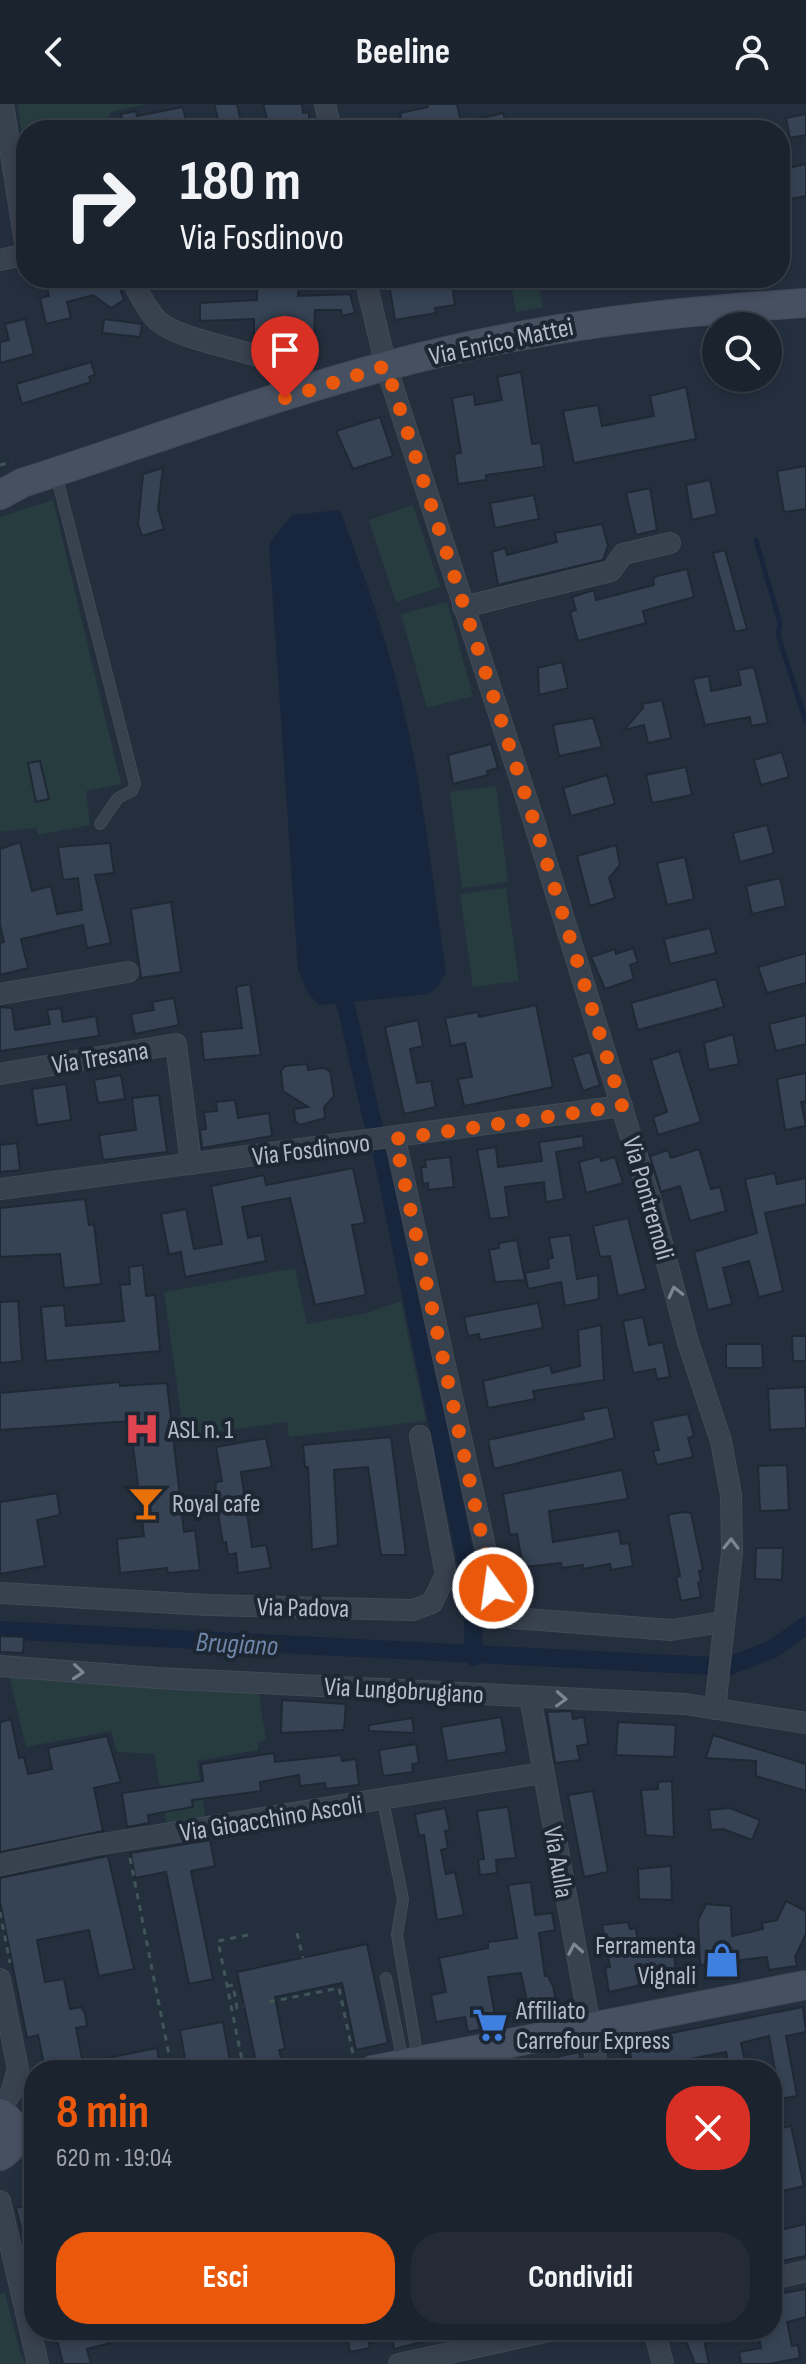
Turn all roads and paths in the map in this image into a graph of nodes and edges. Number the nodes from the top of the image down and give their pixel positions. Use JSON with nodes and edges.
{"nodes":[{"id":1,"x":3,"y":117,"type":"edge"},
{"id":2,"x":16,"y":193,"type":"edge"},
{"id":3,"x":137,"y":288,"type":"edge"},
{"id":4,"x":367,"y":288,"type":"edge"},
{"id":5,"x":806,"y":303,"type":"edge"},
{"id":6,"x":386,"y":366,"type":"junction"},
{"id":7,"x":314,"y":388,"type":"junction"},
{"id":8,"x":56,"y":472,"type":"junction"},
{"id":9,"x":7,"y":488,"type":"edge"},
{"id":10,"x":670,"y":543,"type":"dead end"},
{"id":11,"x":463,"y":607,"type":"junction"},
{"id":12,"x":100,"y":824,"type":"dead end"},
{"id":13,"x":128,"y":972,"type":"dead end"},
{"id":14,"x":0,"y":994,"type":"edge"},
{"id":15,"x":0,"y":1074,"type":"edge"},
{"id":16,"x":622,"y":1106,"type":"junction"},
{"id":17,"x":395,"y":1139,"type":"junction"},
{"id":18,"x":191,"y":1164,"type":"junction"},
{"id":19,"x":0,"y":1189,"type":"edge"},
{"id":20,"x":420,"y":1436,"type":"dead end"},
{"id":21,"x":0,"y":1593,"type":"edge"},
{"id":22,"x":723,"y":1622,"type":"junction"},
{"id":23,"x":0,"y":1666,"type":"edge"},
{"id":24,"x":530,"y":1697,"type":"junction"},
{"id":25,"x":716,"y":1701,"type":"junction"},
{"id":26,"x":806,"y":1723,"type":"edge"},
{"id":27,"x":542,"y":1773,"type":"junction"},
{"id":28,"x":383,"y":1801,"type":"junction"},
{"id":29,"x":126,"y":1840,"type":"junction"},
{"id":30,"x":0,"y":1865,"type":"edge"},
{"id":31,"x":297,"y":1933,"type":"dead end"},
{"id":32,"x":248,"y":1935,"type":"dead end"},
{"id":33,"x":303,"y":1958,"type":"dead end"},
{"id":34,"x":386,"y":1978,"type":"dead end"},
{"id":35,"x":0,"y":1979,"type":"edge"},
{"id":36,"x":806,"y":1985,"type":"edge"},
{"id":37,"x":227,"y":1986,"type":"junction"},
{"id":38,"x":269,"y":2002,"type":"dead end"},
{"id":39,"x":244,"y":2006,"type":"dead end"},
{"id":40,"x":588,"y":2026,"type":"junction"},
{"id":41,"x":170,"y":2060,"type":"edge"},
{"id":42,"x":242,"y":2060,"type":"edge"},
{"id":43,"x":361,"y":2060,"type":"edge"},
{"id":44,"x":410,"y":2060,"type":"edge"},
{"id":45,"x":411,"y":2060,"type":"edge"},
{"id":46,"x":421,"y":2060,"type":"edge"},
{"id":47,"x":596,"y":2060,"type":"edge"},
{"id":48,"x":13,"y":2133,"type":"edge"},
{"id":49,"x":0,"y":2201,"type":"edge"},
{"id":50,"x":806,"y":2271,"type":"edge"},
{"id":51,"x":8,"y":2276,"type":"edge"},
{"id":52,"x":782,"y":2277,"type":"edge"},
{"id":53,"x":24,"y":2323,"type":"edge"},
{"id":54,"x":30,"y":2340,"type":"edge"},
{"id":55,"x":508,"y":2340,"type":"edge"},
{"id":56,"x":657,"y":2340,"type":"edge"},
{"id":57,"x":38,"y":2364,"type":"edge"},
{"id":58,"x":399,"y":2364,"type":"edge"},
{"id":59,"x":663,"y":2364,"type":"edge"}],
"edges":[{"from":1,"to":2,"type":"street"},
{"from":3,"to":7,"type":"street"},
{"from":4,"to":6,"type":"street","name":"Via Pontremoli"},
{"from":5,"to":6,"type":"main road","name":"Via Enrico Mattei"},
{"from":6,"to":7,"type":"main road","name":"Via Enrico Mattei"},
{"from":6,"to":11,"type":"street","name":"Via Pontremoli"},
{"from":7,"to":8,"type":"main road","name":"Via Enrico Mattei"},
{"from":8,"to":9,"type":"main road","name":"Via Enrico Mattei"},
{"from":8,"to":12,"type":"lane"},
{"from":10,"to":11,"type":"street"},
{"from":11,"to":16,"type":"street","name":"Via Pontremoli"},
{"from":13,"to":14,"type":"street"},
{"from":15,"to":18,"type":"street","name":"Via Tresana"},
{"from":16,"to":17,"type":"street","name":"Via Fosdinovo"},
{"from":22,"to":16,"type":"street","name":"Via Pontremoli","one_way":true},
{"from":17,"to":18,"type":"street","name":"Via Fosdinovo"},
{"from":17,"to":22,"type":"street"},
{"from":18,"to":19,"type":"street","name":"Via Fosdinovo"},
{"from":20,"to":21,"type":"street","name":"Via Padova"},
{"from":22,"to":25,"type":"street","name":"Via Pontremoli"},
{"from":23,"to":24,"type":"street","name":"Via Lungobrugiano","one_way":true},
{"from":24,"to":25,"type":"street","name":"Via Lungobrugiano","one_way":true},
{"from":24,"to":27,"type":"street","name":"Via Aulla"},
{"from":25,"to":26,"type":"street","name":"Via Lungobrugiano"},
{"from":27,"to":28,"type":"street","name":"Via Gioacchino Ascoli"},
{"from":40,"to":27,"type":"street","name":"Via Aulla","one_way":true},
{"from":28,"to":29,"type":"street","name":"Via Gioacchino Ascoli"},
{"from":28,"to":45,"type":"lane"},
{"from":29,"to":30,"type":"street","name":"Via Gioacchino Ascoli"},
{"from":29,"to":41,"type":"path"},
{"from":31,"to":33,"type":"path"},
{"from":32,"to":37,"type":"path"},
{"from":34,"to":44,"type":"lane"},
{"from":35,"to":48,"type":"street"},
{"from":36,"to":40,"type":"main road"},
{"from":37,"to":39,"type":"path"},
{"from":37,"to":42,"type":"path"},
{"from":38,"to":43,"type":"path"},
{"from":40,"to":46,"type":"main road"},
{"from":40,"to":47,"type":"street","name":"Via Aulla"},
{"from":49,"to":51,"type":"street"},
{"from":50,"to":52,"type":"street"},
{"from":51,"to":53,"type":"street"},
{"from":54,"to":57,"type":"street"},
{"from":55,"to":58,"type":"street"},
{"from":56,"to":59,"type":"street"}]}
